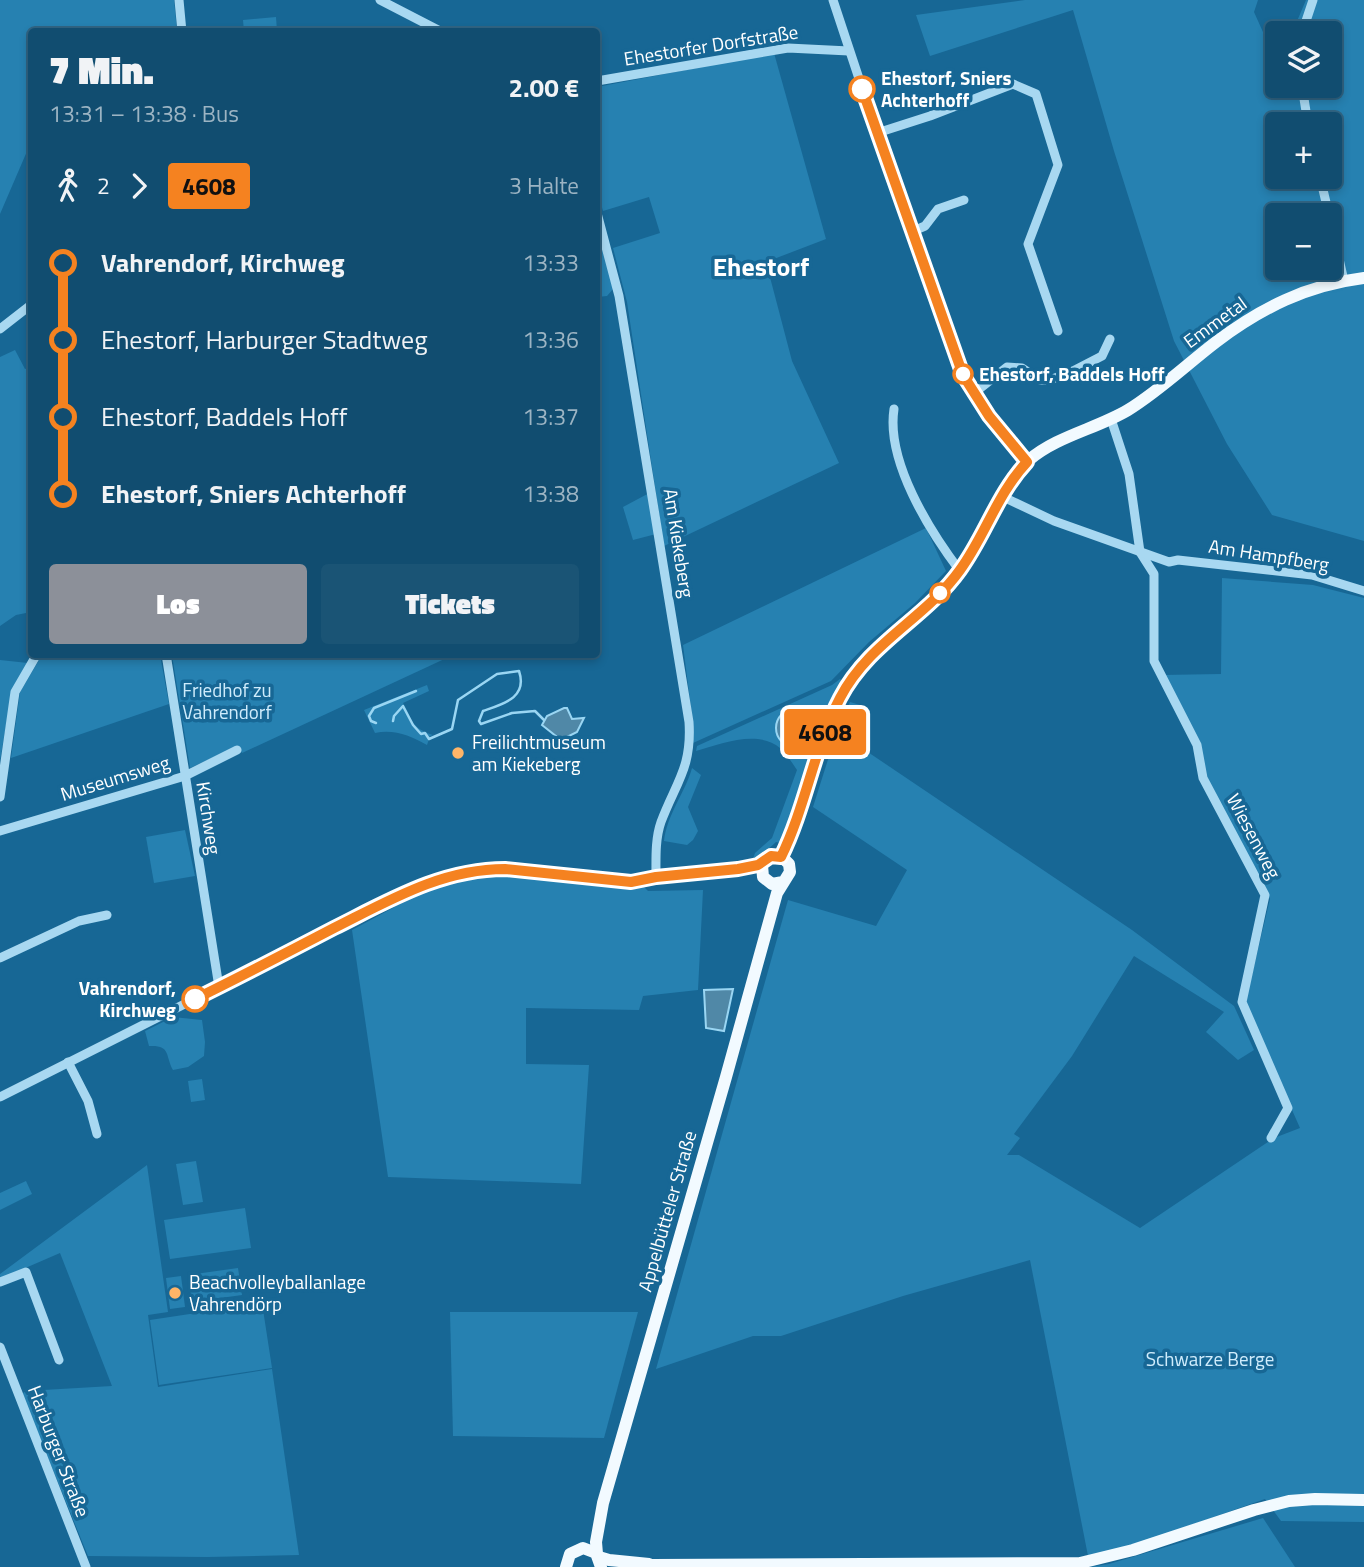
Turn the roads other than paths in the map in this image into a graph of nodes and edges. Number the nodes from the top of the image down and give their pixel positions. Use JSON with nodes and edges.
{"nodes":[{"id":1,"x":179,"y":0,"type":"edge"},
{"id":2,"x":380,"y":0,"type":"edge"},
{"id":3,"x":832,"y":0,"type":"edge"},
{"id":4,"x":1313,"y":0,"type":"edge"},
{"id":5,"x":1306,"y":21,"type":"edge"},
{"id":6,"x":182,"y":28,"type":"edge"},
{"id":7,"x":434,"y":28,"type":"edge"},
{"id":8,"x":849,"y":51,"type":"junction"},
{"id":9,"x":600,"y":79,"type":"edge"},
{"id":10,"x":877,"y":133,"type":"junction"},
{"id":11,"x":964,"y":200,"type":"dead end"},
{"id":12,"x":600,"y":224,"type":"edge"},
{"id":13,"x":911,"y":232,"type":"junction"},
{"id":14,"x":1342,"y":272,"type":"edge"},
{"id":15,"x":1364,"y":278,"type":"edge"},
{"id":16,"x":1344,"y":281,"type":"junction"},
{"id":17,"x":28,"y":307,"type":"edge"},
{"id":18,"x":0,"y":328,"type":"edge"},
{"id":19,"x":1058,"y":331,"type":"dead end"},
{"id":20,"x":1110,"y":339,"type":"dead end"},
{"id":21,"x":973,"y":394,"type":"junction"},
{"id":22,"x":894,"y":408,"type":"dead end"},
{"id":23,"x":1111,"y":419,"type":"junction"},
{"id":24,"x":1027,"y":462,"type":"junction"},
{"id":25,"x":1001,"y":496,"type":"junction"},
{"id":26,"x":1140,"y":552,"type":"junction"},
{"id":27,"x":960,"y":571,"type":"junction"},
{"id":28,"x":1364,"y":592,"type":"edge"},
{"id":29,"x":35,"y":658,"type":"edge"},
{"id":30,"x":167,"y":658,"type":"edge"},
{"id":31,"x":237,"y":750,"type":"dead end"},
{"id":32,"x":184,"y":776,"type":"junction"},
{"id":33,"x":0,"y":797,"type":"edge"},
{"id":34,"x":0,"y":831,"type":"edge"},
{"id":35,"x":781,"y":857,"type":"junction"},
{"id":36,"x":764,"y":874,"type":"junction"},
{"id":37,"x":656,"y":877,"type":"junction"},
{"id":38,"x":783,"y":882,"type":"junction"},
{"id":39,"x":107,"y":915,"type":"dead end"},
{"id":40,"x":768,"y":929,"type":"junction"},
{"id":41,"x":0,"y":958,"type":"edge"},
{"id":42,"x":219,"y":987,"type":"junction"},
{"id":43,"x":68,"y":1062,"type":"junction"},
{"id":44,"x":0,"y":1097,"type":"edge"},
{"id":45,"x":97,"y":1134,"type":"dead end"},
{"id":46,"x":1271,"y":1138,"type":"dead end"},
{"id":47,"x":0,"y":1282,"type":"edge"},
{"id":48,"x":0,"y":1347,"type":"edge"},
{"id":49,"x":59,"y":1360,"type":"dead end"},
{"id":50,"x":1364,"y":1500,"type":"edge"},
{"id":51,"x":603,"y":1503,"type":"junction"},
{"id":52,"x":579,"y":1548,"type":"junction"},
{"id":53,"x":599,"y":1559,"type":"edge"},
{"id":54,"x":653,"y":1565,"type":"junction"},
{"id":55,"x":86,"y":1567,"type":"edge"},
{"id":56,"x":566,"y":1567,"type":"edge"},
{"id":57,"x":639,"y":1567,"type":"edge"}],
"edges":[{"from":1,"to":6,"type":"street"},
{"from":2,"to":7,"type":"street"},
{"from":3,"to":8,"type":"street"},
{"from":4,"to":5,"type":"street"},
{"from":8,"to":9,"type":"street","name":"Ehestorfer Dorfstraße"},
{"from":8,"to":10,"type":"street"},
{"from":10,"to":13,"type":"street"},
{"from":10,"to":19,"type":"street"},
{"from":11,"to":13,"type":"street"},
{"from":12,"to":37,"type":"street","name":"Am Kiekeberg"},
{"from":13,"to":21,"type":"street"},
{"from":14,"to":16,"type":"street"},
{"from":15,"to":16,"type":"main road","name":"Emmetal"},
{"from":16,"to":23,"type":"main road","name":"Emmetal"},
{"from":17,"to":18,"type":"street"},
{"from":20,"to":21,"type":"street"},
{"from":21,"to":24,"type":"street"},
{"from":22,"to":27,"type":"street"},
{"from":23,"to":24,"type":"main road","name":"Emmetal"},
{"from":23,"to":26,"type":"street"},
{"from":24,"to":25,"type":"main road"},
{"from":25,"to":26,"type":"street","name":"Am Hampfberg"},
{"from":25,"to":27,"type":"main road"},
{"from":26,"to":28,"type":"street","name":"Am Hampfberg"},
{"from":26,"to":46,"type":"street","name":"Wiesenweg"},
{"from":27,"to":35,"type":"main road"},
{"from":29,"to":33,"type":"street"},
{"from":30,"to":32,"type":"street","name":"Kirchweg"},
{"from":31,"to":32,"type":"street","name":"Museumsweg"},
{"from":32,"to":34,"type":"street","name":"Museumsweg"},
{"from":32,"to":42,"type":"street","name":"Kirchweg"},
{"from":35,"to":36,"type":"main road"},
{"from":35,"to":38,"type":"main road"},
{"from":36,"to":37,"type":"street"},
{"from":36,"to":38,"type":"main road"},
{"from":36,"to":40,"type":"main road","name":"Appelbütteler Straße"},
{"from":37,"to":42,"type":"street"},
{"from":38,"to":40,"type":"main road","name":"Appelbütteler Straße"},
{"from":39,"to":41,"type":"street"},
{"from":40,"to":51,"type":"main road","name":"Appelbütteler Straße"},
{"from":42,"to":43,"type":"street"},
{"from":43,"to":44,"type":"street"},
{"from":43,"to":45,"type":"street"},
{"from":47,"to":49,"type":"street"},
{"from":48,"to":55,"type":"street","name":"Harburger Straße"},
{"from":50,"to":54,"type":"main road"},
{"from":51,"to":52,"type":"main road","name":"Appelbütteler Straße"},
{"from":51,"to":53,"type":"main road","name":"Appelbütteler Straße"},
{"from":52,"to":53,"type":"main road"},
{"from":52,"to":56,"type":"main road","name":"Appelbütteler Straße"},
{"from":53,"to":54,"type":"main road"},
{"from":54,"to":57,"type":"main road"}]}
